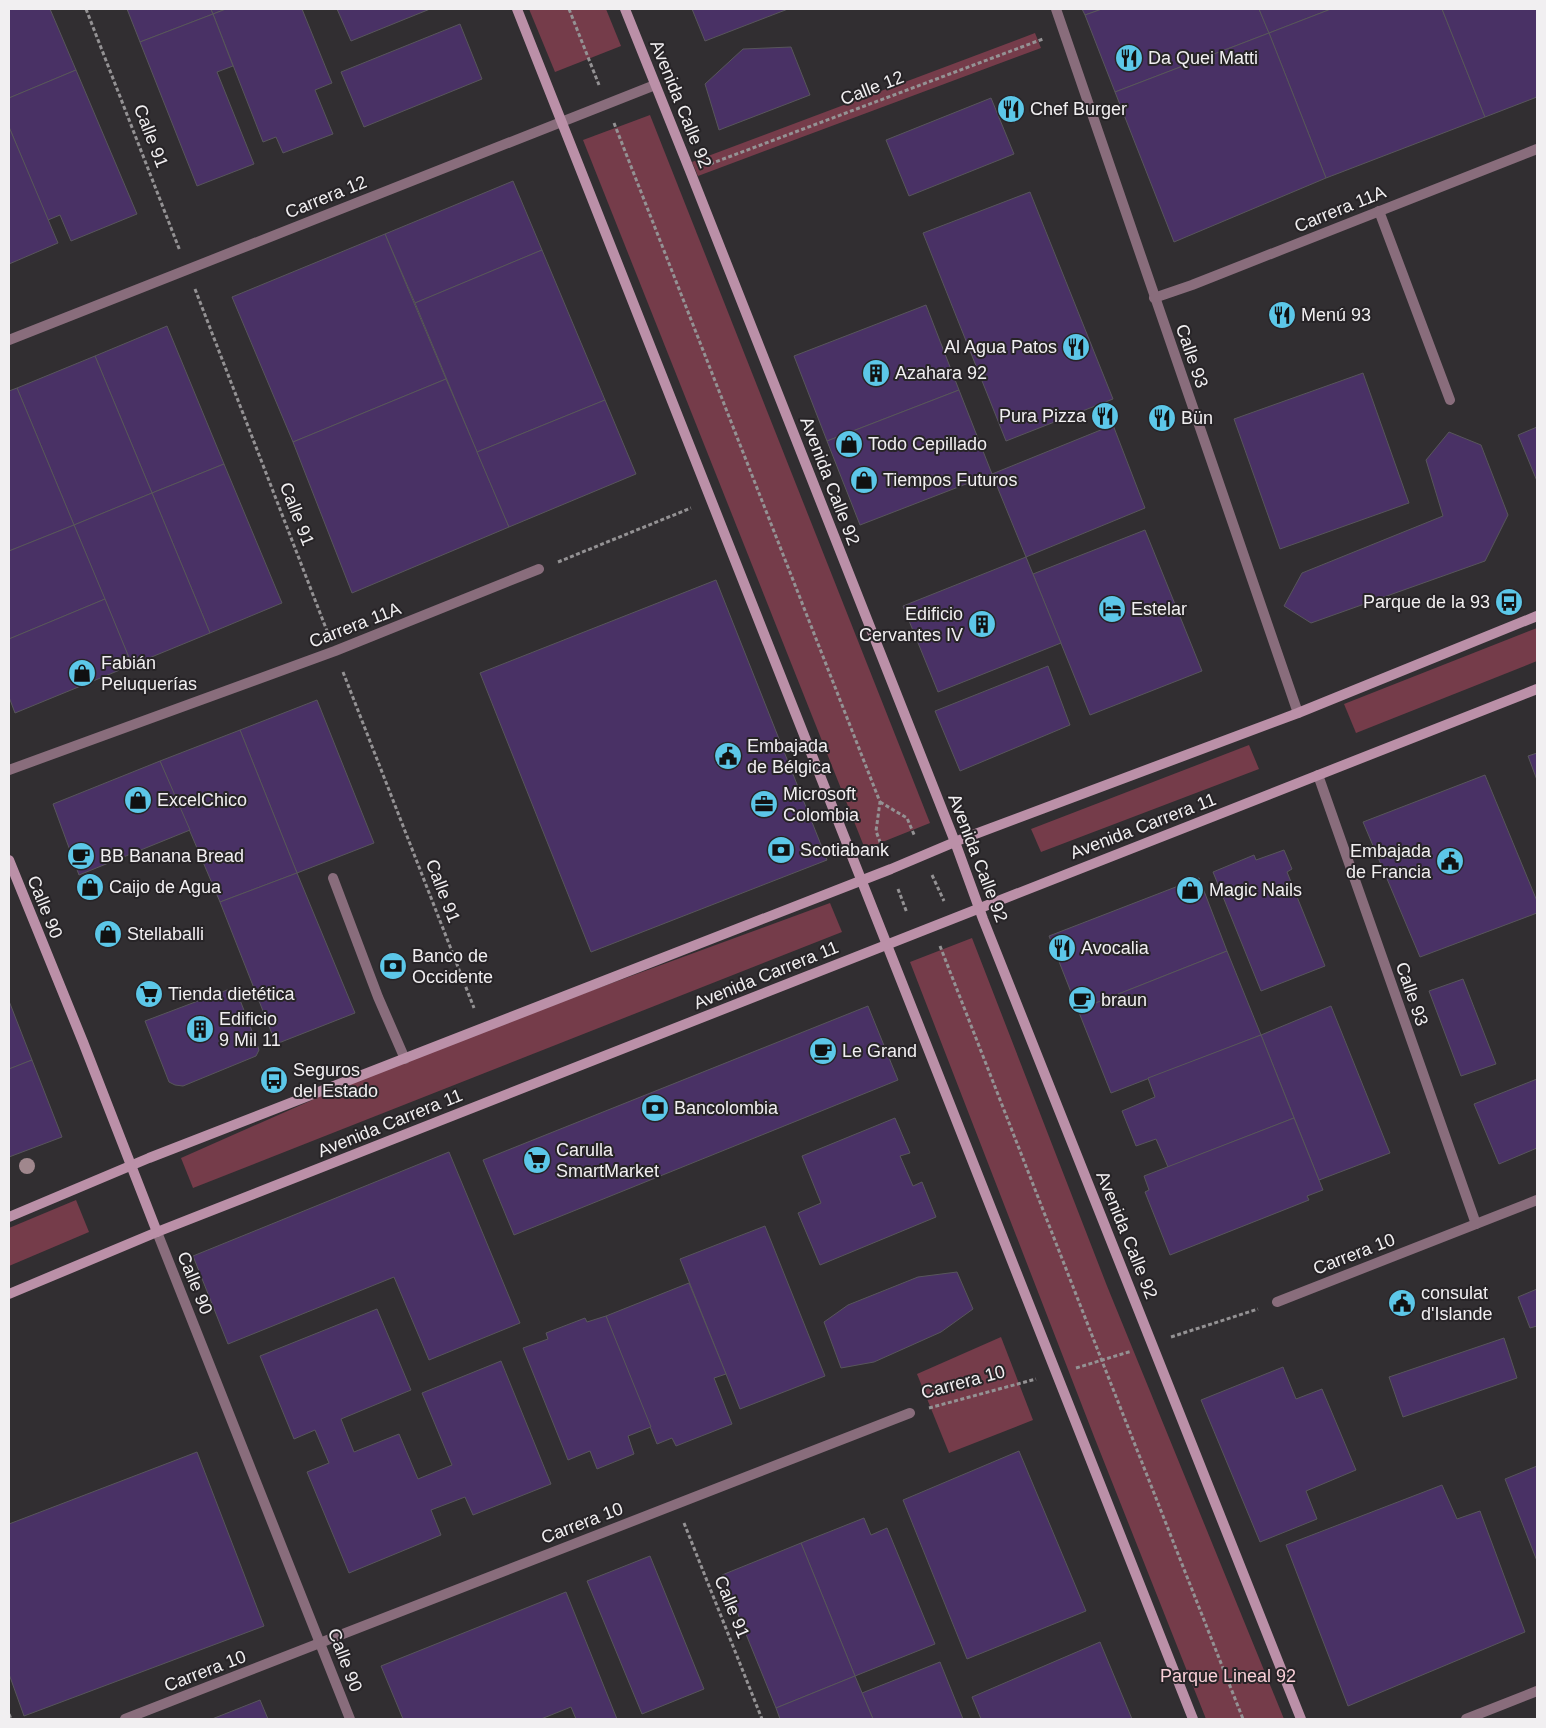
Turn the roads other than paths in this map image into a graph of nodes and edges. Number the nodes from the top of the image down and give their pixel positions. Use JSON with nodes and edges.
{"nodes":[{"id":1,"x":517,"y":9,"type":"edge"},
{"id":2,"x":625,"y":9,"type":"edge"},
{"id":3,"x":1056,"y":9,"type":"edge"},
{"id":4,"x":655,"y":85,"type":"junction"},
{"id":5,"x":561,"y":122,"type":"junction"},
{"id":6,"x":1537,"y":149,"type":"edge"},
{"id":7,"x":1379,"y":210,"type":"junction"},
{"id":8,"x":1154,"y":298,"type":"junction"},
{"id":9,"x":9,"y":340,"type":"edge"},
{"id":10,"x":1450,"y":400,"type":"dead end"},
{"id":11,"x":539,"y":570,"type":"road end"},
{"id":12,"x":1537,"y":616,"type":"edge"},
{"id":13,"x":1537,"y":689,"type":"edge"},
{"id":14,"x":1298,"y":713,"type":"junction"},
{"id":15,"x":9,"y":770,"type":"edge"},
{"id":16,"x":1318,"y":775,"type":"junction"},
{"id":17,"x":955,"y":842,"type":"junction"},
{"id":18,"x":9,"y":860,"type":"edge"},
{"id":19,"x":334,"y":878,"type":"dead end"},
{"id":20,"x":860,"y":880,"type":"junction"},
{"id":21,"x":979,"y":908,"type":"junction"},
{"id":22,"x":886,"y":945,"type":"junction"},
{"id":23,"x":405,"y":1058,"type":"junction"},
{"id":24,"x":131,"y":1166,"type":"junction"},
{"id":25,"x":1537,"y":1200,"type":"edge"},
{"id":26,"x":9,"y":1217,"type":"edge"},
{"id":27,"x":1476,"y":1224,"type":"junction"},
{"id":28,"x":157,"y":1232,"type":"junction"},
{"id":29,"x":9,"y":1294,"type":"edge"},
{"id":30,"x":1277,"y":1302,"type":"road end"},
{"id":31,"x":910,"y":1413,"type":"road end"},
{"id":32,"x":321,"y":1643,"type":"junction"},
{"id":33,"x":1537,"y":1691,"type":"edge"},
{"id":34,"x":125,"y":1719,"type":"edge"},
{"id":35,"x":350,"y":1719,"type":"edge"},
{"id":36,"x":1193,"y":1719,"type":"edge"},
{"id":37,"x":1301,"y":1719,"type":"edge"},
{"id":38,"x":1466,"y":1719,"type":"edge"}],
"edges":[{"from":1,"to":5,"type":"main road"},
{"from":2,"to":4,"type":"main road","name":"Avenida Calle 92"},
{"from":3,"to":8,"type":"street","name":"Calle 93"},
{"from":4,"to":5,"type":"street","name":"Carrera 12"},
{"from":4,"to":17,"type":"main road","name":"Avenida Calle 92"},
{"from":5,"to":9,"type":"street","name":"Carrera 12"},
{"from":5,"to":20,"type":"main road"},
{"from":6,"to":7,"type":"street","name":"Carrera 11A"},
{"from":7,"to":8,"type":"street","name":"Carrera 11A"},
{"from":7,"to":10,"type":"street"},
{"from":8,"to":14,"type":"street","name":"Calle 93"},
{"from":11,"to":15,"type":"street","name":"Carrera 11A"},
{"from":12,"to":14,"type":"main road"},
{"from":13,"to":16,"type":"main road","name":"Avenida Carrera 11"},
{"from":14,"to":17,"type":"main road"},
{"from":16,"to":21,"type":"main road","name":"Avenida Carrera 11"},
{"from":16,"to":27,"type":"street","name":"Calle 93"},
{"from":17,"to":20,"type":"main road"},
{"from":17,"to":21,"type":"main road","name":"Avenida Calle 92"},
{"from":18,"to":24,"type":"main road","name":"Calle 90"},
{"from":19,"to":23,"type":"street"},
{"from":20,"to":22,"type":"main road"},
{"from":20,"to":23,"type":"main road"},
{"from":21,"to":22,"type":"main road","name":"Avenida Carrera 11"},
{"from":21,"to":37,"type":"main road","name":"Avenida Calle 92"},
{"from":22,"to":28,"type":"main road","name":"Avenida Carrera 11"},
{"from":22,"to":36,"type":"main road"},
{"from":23,"to":24,"type":"main road"},
{"from":24,"to":26,"type":"main road"},
{"from":24,"to":28,"type":"main road","name":"Calle 90"},
{"from":25,"to":27,"type":"street","name":"Carrera 10"},
{"from":27,"to":30,"type":"street","name":"Carrera 10"},
{"from":28,"to":29,"type":"main road","name":"Avenida Carrera 11"},
{"from":28,"to":32,"type":"street","name":"Calle 90"},
{"from":31,"to":32,"type":"street","name":"Carrera 10"},
{"from":32,"to":34,"type":"street","name":"Carrera 10"},
{"from":32,"to":35,"type":"street","name":"Calle 90"},
{"from":33,"to":38,"type":"street"}]}
